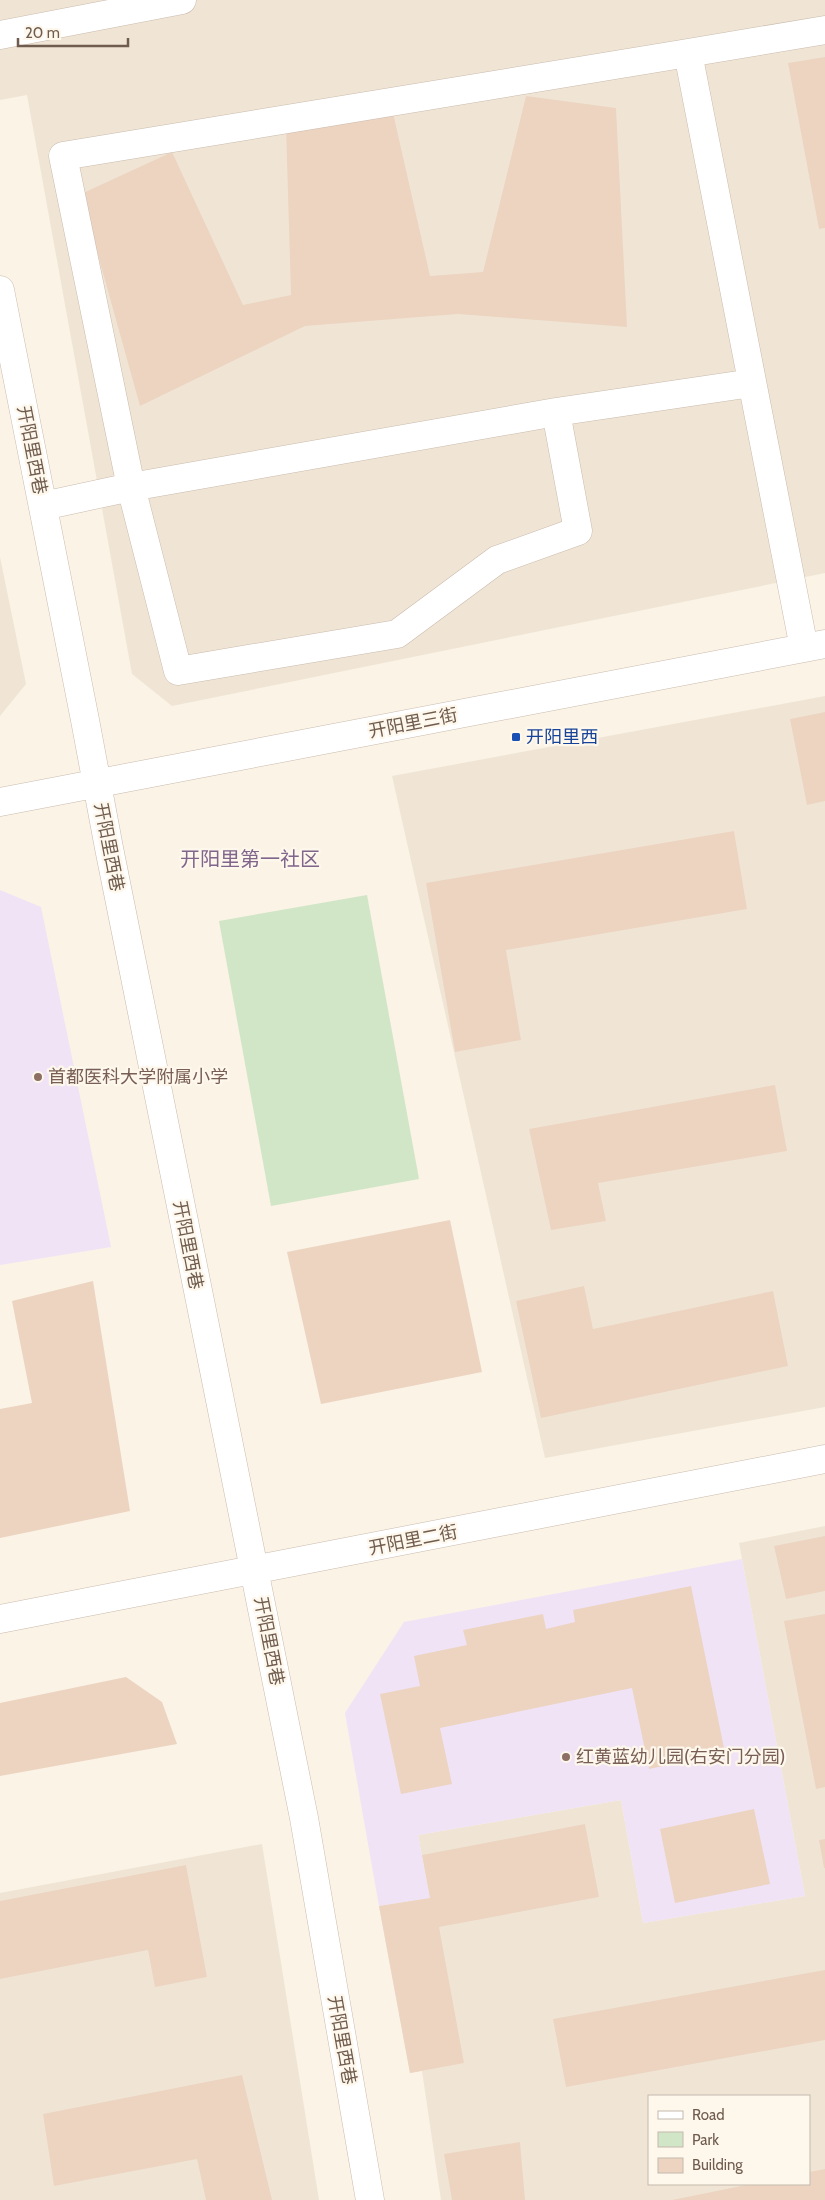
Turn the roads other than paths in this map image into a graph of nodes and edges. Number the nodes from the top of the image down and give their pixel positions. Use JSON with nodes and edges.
{"nodes":[{"id":1,"x":182,"y":0,"type":"edge"},
{"id":2,"x":825,"y":30,"type":"edge"},
{"id":3,"x":0,"y":35,"type":"edge"},
{"id":4,"x":688,"y":53,"type":"junction"},
{"id":5,"x":0,"y":290,"type":"edge"},
{"id":6,"x":752,"y":383,"type":"junction"},
{"id":7,"x":556,"y":412,"type":"junction"},
{"id":8,"x":131,"y":487,"type":"junction"},
{"id":9,"x":43,"y":506,"type":"junction"},
{"id":10,"x":814,"y":646,"type":"edge"},
{"id":11,"x":97,"y":782,"type":"junction"},
{"id":12,"x":0,"y":802,"type":"edge"},
{"id":13,"x":825,"y":1459,"type":"edge"},
{"id":14,"x":256,"y":1571,"type":"junction"},
{"id":15,"x":0,"y":1619,"type":"edge"},
{"id":16,"x":370,"y":2200,"type":"edge"}],
"edges":[{"from":1,"to":3,"type":"street"},
{"from":2,"to":4,"type":"street"},
{"from":4,"to":6,"type":"street"},
{"from":4,"to":8,"type":"street"},
{"from":5,"to":9,"type":"street","name":"开阳里西巷"},
{"from":6,"to":7,"type":"street"},
{"from":6,"to":10,"type":"street"},
{"from":7,"to":8,"type":"street"},
{"from":7,"to":8,"type":"street"},
{"from":8,"to":9,"type":"street"},
{"from":9,"to":11,"type":"street","name":"开阳里西巷"},
{"from":10,"to":11,"type":"street","name":"开阳里三街"},
{"from":11,"to":12,"type":"street","name":"开阳里三街"},
{"from":11,"to":14,"type":"street","name":"开阳里西巷"},
{"from":13,"to":14,"type":"street","name":"开阳里二街"},
{"from":14,"to":15,"type":"street","name":"开阳里二街"},
{"from":14,"to":16,"type":"street","name":"开阳里西巷"}]}
